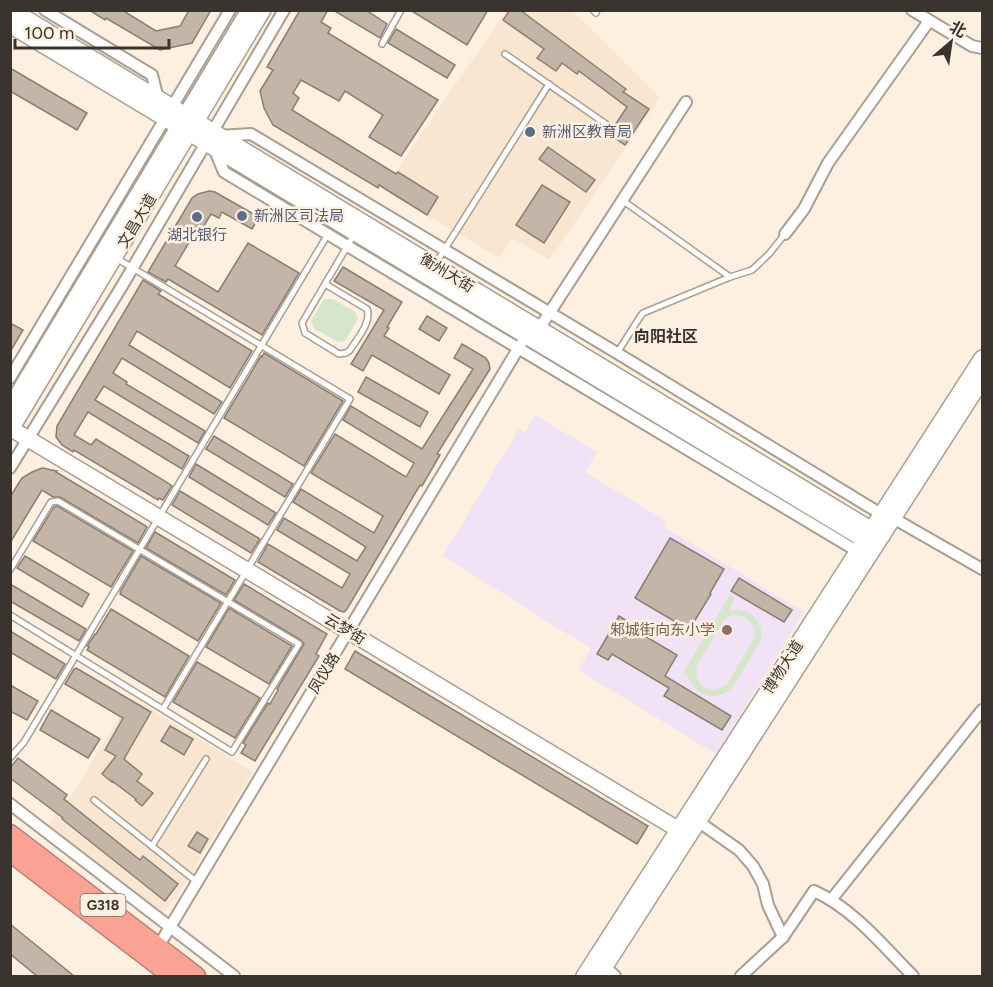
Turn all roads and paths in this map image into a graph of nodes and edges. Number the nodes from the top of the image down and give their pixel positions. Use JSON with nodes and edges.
{"nodes":[{"id":1,"x":12,"y":10,"type":"edge"},
{"id":2,"x":45,"y":10,"type":"edge"},
{"id":3,"x":230,"y":10,"type":"edge"},
{"id":4,"x":249,"y":10,"type":"edge"},
{"id":5,"x":263,"y":10,"type":"edge"},
{"id":6,"x":284,"y":10,"type":"edge"},
{"id":7,"x":401,"y":10,"type":"edge"},
{"id":8,"x":912,"y":10,"type":"edge"},
{"id":9,"x":929,"y":17,"type":"edge"},
{"id":10,"x":10,"y":25,"type":"edge"},
{"id":11,"x":382,"y":44,"type":"dead end"},
{"id":12,"x":982,"y":48,"type":"edge"},
{"id":13,"x":505,"y":54,"type":"dead end"},
{"id":14,"x":549,"y":84,"type":"junction"},
{"id":15,"x":158,"y":99,"type":"junction"},
{"id":16,"x":686,"y":102,"type":"dead end"},
{"id":17,"x":181,"y":120,"type":"junction"},
{"id":18,"x":606,"y":124,"type":"dead end"},
{"id":19,"x":213,"y":140,"type":"junction"},
{"id":20,"x":622,"y":200,"type":"junction"},
{"id":21,"x":328,"y":234,"type":"junction"},
{"id":22,"x":785,"y":234,"type":"joint"},
{"id":23,"x":352,"y":239,"type":"junction"},
{"id":24,"x":444,"y":250,"type":"junction"},
{"id":25,"x":115,"y":257,"type":"junction"},
{"id":26,"x":434,"y":266,"type":"junction"},
{"id":27,"x":133,"y":268,"type":"junction"},
{"id":28,"x":730,"y":277,"type":"junction"},
{"id":29,"x":325,"y":284,"type":"junction"},
{"id":30,"x":549,"y":313,"type":"junction"},
{"id":31,"x":528,"y":338,"type":"junction"},
{"id":32,"x":261,"y":346,"type":"junction"},
{"id":33,"x":617,"y":353,"type":"junction"},
{"id":34,"x":982,"y":358,"type":"edge"},
{"id":35,"x":10,"y":378,"type":"edge"},
{"id":36,"x":982,"y":380,"type":"edge"},
{"id":37,"x":10,"y":407,"type":"edge"},
{"id":38,"x":11,"y":429,"type":"edge"},
{"id":39,"x":28,"y":439,"type":"junction"},
{"id":40,"x":10,"y":468,"type":"edge"},
{"id":41,"x":887,"y":516,"type":"junction"},
{"id":42,"x":159,"y":517,"type":"junction"},
{"id":43,"x":870,"y":540,"type":"junction"},
{"id":44,"x":140,"y":550,"type":"junction"},
{"id":45,"x":982,"y":569,"type":"edge"},
{"id":46,"x":10,"y":570,"type":"edge"},
{"id":47,"x":247,"y":570,"type":"junction"},
{"id":48,"x":228,"y":602,"type":"junction"},
{"id":49,"x":10,"y":615,"type":"edge"},
{"id":50,"x":349,"y":631,"type":"junction"},
{"id":51,"x":76,"y":656,"type":"junction"},
{"id":52,"x":163,"y":709,"type":"junction"},
{"id":53,"x":982,"y":710,"type":"edge"},
{"id":54,"x":10,"y":758,"type":"edge"},
{"id":55,"x":206,"y":759,"type":"dead end"},
{"id":56,"x":94,"y":800,"type":"dead end"},
{"id":57,"x":10,"y":804,"type":"edge"},
{"id":58,"x":699,"y":822,"type":"junction"},
{"id":59,"x":679,"y":830,"type":"junction"},
{"id":60,"x":10,"y":834,"type":"edge"},
{"id":61,"x":152,"y":846,"type":"junction"},
{"id":62,"x":10,"y":852,"type":"edge"},
{"id":63,"x":197,"y":882,"type":"junction"},
{"id":64,"x":831,"y":900,"type":"junction"},
{"id":65,"x":170,"y":927,"type":"junction"},
{"id":66,"x":783,"y":937,"type":"junction"},
{"id":67,"x":158,"y":947,"type":"junction"},
{"id":68,"x":606,"y":973,"type":"edge"},
{"id":69,"x":172,"y":976,"type":"edge"},
{"id":70,"x":196,"y":976,"type":"edge"},
{"id":71,"x":234,"y":976,"type":"edge"},
{"id":72,"x":584,"y":976,"type":"edge"},
{"id":73,"x":741,"y":976,"type":"edge"},
{"id":74,"x":913,"y":976,"type":"edge"}],
"edges":[{"from":1,"to":15,"type":"main road","name":"衡州大街"},
{"from":2,"to":15,"type":"street"},
{"from":3,"to":17,"type":"street"},
{"from":4,"to":17,"type":"main road","name":"文昌大道"},
{"from":5,"to":17,"type":"main road","name":"文昌大道"},
{"from":6,"to":19,"type":"street"},
{"from":7,"to":11,"type":"lane"},
{"from":8,"to":9,"type":"street"},
{"from":9,"to":12,"type":"street"},
{"from":9,"to":22,"type":"street"},
{"from":10,"to":17,"type":"main road","name":"衡州大街"},
{"from":13,"to":14,"type":"lane"},
{"from":14,"to":18,"type":"lane"},
{"from":14,"to":24,"type":"lane"},
{"from":15,"to":17,"type":"main road","name":"衡州大街"},
{"from":16,"to":20,"type":"street","name":"凤仪路"},
{"from":17,"to":19,"type":"main road","name":"衡州大街"},
{"from":17,"to":25,"type":"main road","name":"文昌大道"},
{"from":17,"to":35,"type":"street"},
{"from":17,"to":37,"type":"main road","name":"文昌大道"},
{"from":19,"to":21,"type":"street"},
{"from":19,"to":23,"type":"main road","name":"衡州大街"},
{"from":19,"to":24,"type":"street"},
{"from":19,"to":26,"type":"main road","name":"衡州大街"},
{"from":19,"to":27,"type":"street"},
{"from":20,"to":28,"type":"lane"},
{"from":20,"to":30,"type":"street","name":"凤仪路"},
{"from":21,"to":23,"type":"street"},
{"from":21,"to":32,"type":"lane"},
{"from":22,"to":28,"type":"lane"},
{"from":23,"to":29,"type":"lane"},
{"from":23,"to":31,"type":"main road","name":"衡州大街"},
{"from":24,"to":26,"type":"lane"},
{"from":24,"to":30,"type":"street"},
{"from":25,"to":27,"type":"lane"},
{"from":25,"to":38,"type":"main road","name":"文昌大道"},
{"from":26,"to":31,"type":"main road","name":"衡州大街"},
{"from":27,"to":32,"type":"lane"},
{"from":27,"to":39,"type":"street"},
{"from":28,"to":33,"type":"lane"},
{"from":29,"to":29,"type":"lane"},
{"from":30,"to":31,"type":"street","name":"凤仪路"},
{"from":30,"to":33,"type":"street"},
{"from":31,"to":43,"type":"main road","name":"衡州大街"},
{"from":31,"to":43,"type":"street"},
{"from":31,"to":50,"type":"street","name":"凤仪路"},
{"from":32,"to":42,"type":"lane"},
{"from":32,"to":47,"type":"lane"},
{"from":33,"to":41,"type":"street"},
{"from":34,"to":41,"type":"main road","name":"博物大道"},
{"from":36,"to":41,"type":"main road","name":"博物大道"},
{"from":38,"to":39,"type":"main road","name":"云梦街"},
{"from":39,"to":40,"type":"street"},
{"from":39,"to":42,"type":"main road","name":"云梦街"},
{"from":41,"to":43,"type":"main road","name":"博物大道"},
{"from":41,"to":45,"type":"street"},
{"from":42,"to":44,"type":"lane"},
{"from":42,"to":47,"type":"main road","name":"云梦街"},
{"from":43,"to":58,"type":"main road","name":"博物大道"},
{"from":43,"to":59,"type":"main road","name":"博物大道"},
{"from":44,"to":46,"type":"lane"},
{"from":44,"to":48,"type":"lane"},
{"from":44,"to":51,"type":"lane"},
{"from":47,"to":48,"type":"lane"},
{"from":47,"to":50,"type":"main road","name":"云梦街"},
{"from":48,"to":52,"type":"lane"},
{"from":48,"to":52,"type":"lane"},
{"from":49,"to":51,"type":"lane"},
{"from":50,"to":59,"type":"main road","name":"云梦街"},
{"from":50,"to":63,"type":"street","name":"凤仪路"},
{"from":51,"to":52,"type":"lane"},
{"from":51,"to":54,"type":"lane"},
{"from":53,"to":64,"type":"street"},
{"from":55,"to":61,"type":"lane"},
{"from":56,"to":61,"type":"lane"},
{"from":57,"to":65,"type":"street"},
{"from":58,"to":66,"type":"street"},
{"from":58,"to":68,"type":"main road","name":"博物大道"},
{"from":59,"to":72,"type":"main road","name":"博物大道"},
{"from":60,"to":67,"type":"highway","number":"G318"},
{"from":61,"to":63,"type":"lane"},
{"from":62,"to":69,"type":"highway","number":"G318"},
{"from":63,"to":65,"type":"street","name":"凤仪路"},
{"from":64,"to":66,"type":"street"},
{"from":64,"to":74,"type":"street"},
{"from":65,"to":67,"type":"street","name":"凤仪路"},
{"from":65,"to":71,"type":"street"},
{"from":66,"to":73,"type":"street"},
{"from":67,"to":70,"type":"highway","number":"G318"}]}
